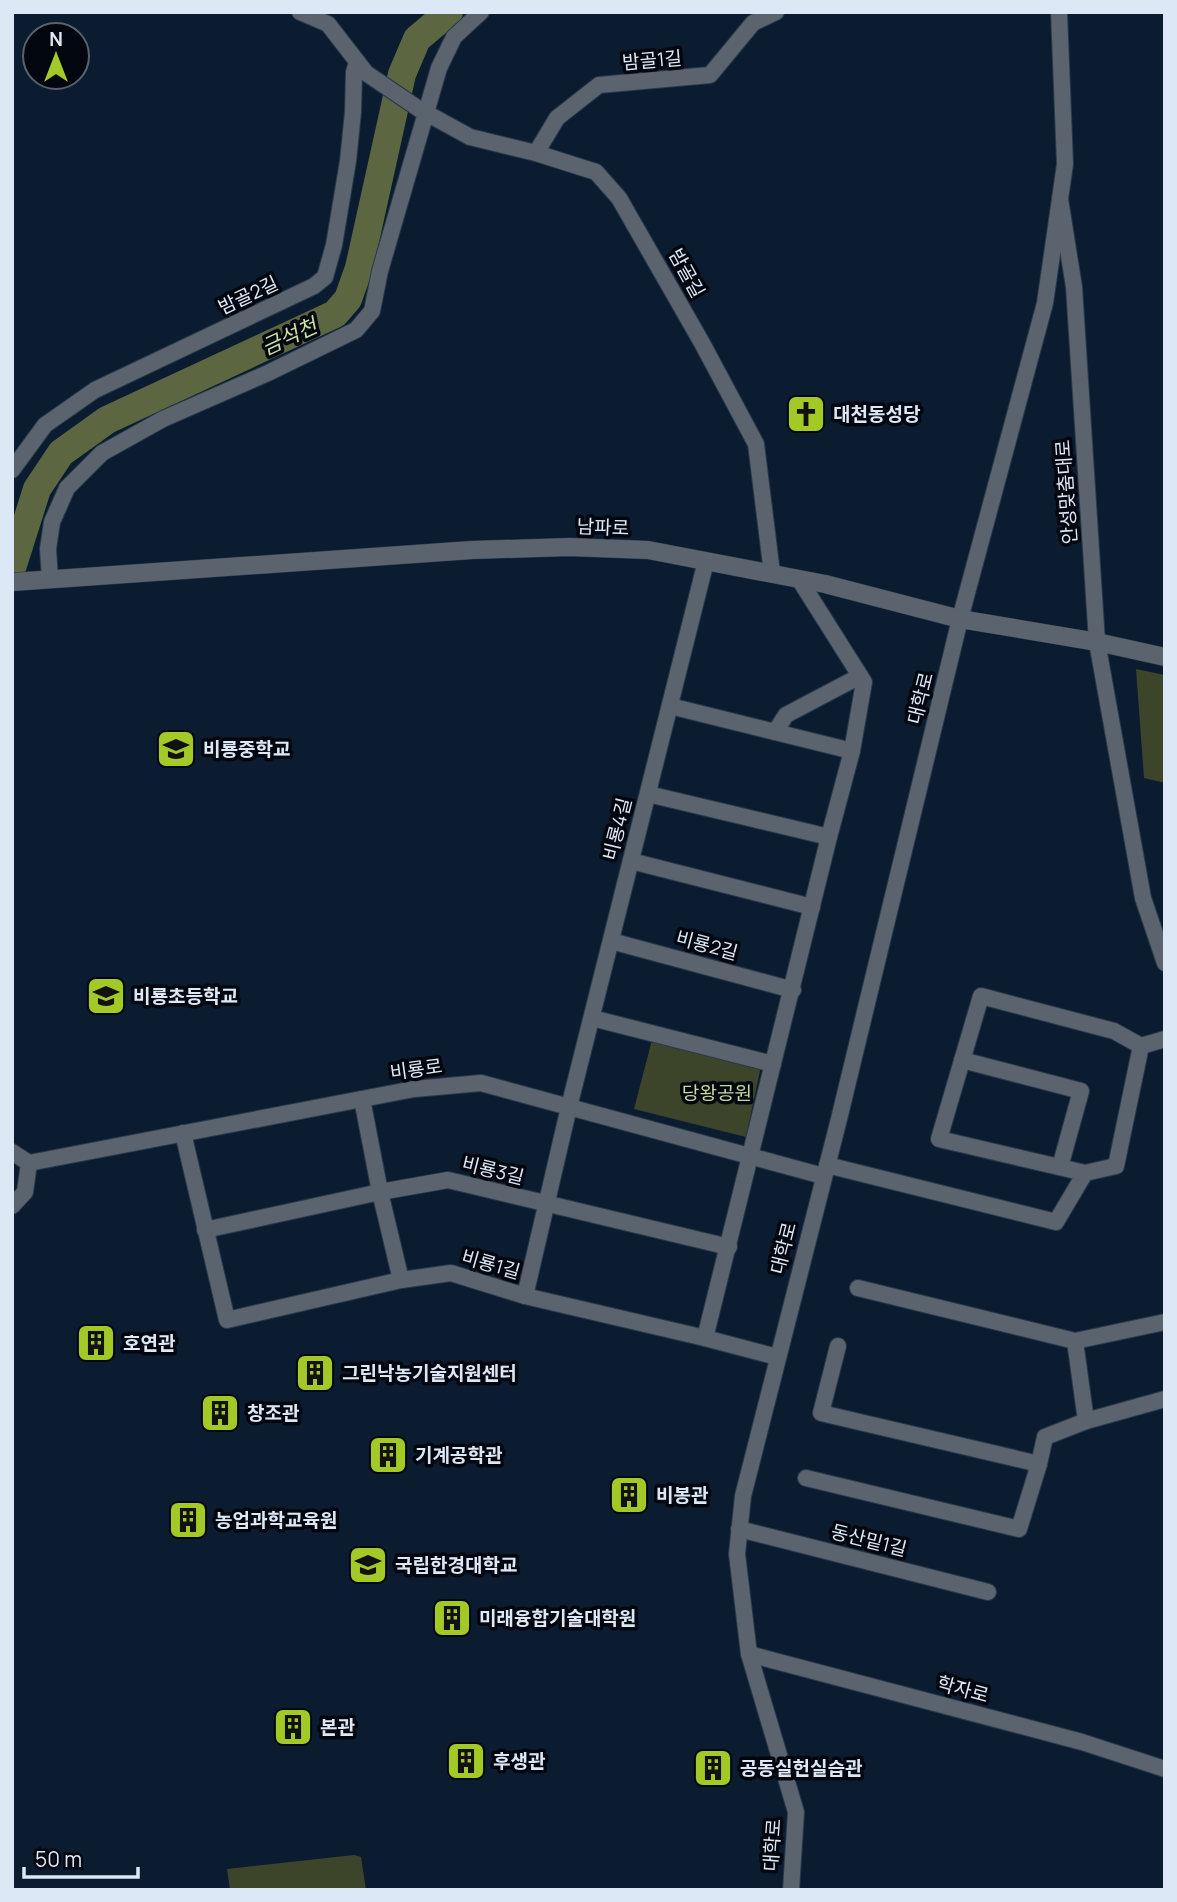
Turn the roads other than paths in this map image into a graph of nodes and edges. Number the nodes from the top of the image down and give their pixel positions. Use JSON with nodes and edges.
{"nodes":[{"id":1,"x":300,"y":12,"type":"edge"},
{"id":2,"x":481,"y":12,"type":"edge"},
{"id":3,"x":775,"y":12,"type":"edge"},
{"id":4,"x":1059,"y":12,"type":"edge"},
{"id":5,"x":361,"y":68,"type":"junction"},
{"id":6,"x":423,"y":111,"type":"junction"},
{"id":7,"x":536,"y":153,"type":"junction"},
{"id":8,"x":1060,"y":199,"type":"junction"},
{"id":9,"x":12,"y":470,"type":"edge"},
{"id":10,"x":706,"y":561,"type":"junction"},
{"id":11,"x":772,"y":573,"type":"junction"},
{"id":12,"x":50,"y":579,"type":"junction"},
{"id":13,"x":799,"y":579,"type":"junction"},
{"id":14,"x":21,"y":581,"type":"edge"},
{"id":15,"x":960,"y":620,"type":"junction"},
{"id":16,"x":1097,"y":642,"type":"junction"},
{"id":17,"x":1165,"y":657,"type":"edge"},
{"id":18,"x":860,"y":676,"type":"junction"},
{"id":19,"x":670,"y":706,"type":"junction"},
{"id":20,"x":775,"y":732,"type":"junction"},
{"id":21,"x":852,"y":751,"type":"junction"},
{"id":22,"x":648,"y":794,"type":"junction"},
{"id":23,"x":829,"y":837,"type":"junction"},
{"id":24,"x":631,"y":861,"type":"junction"},
{"id":25,"x":812,"y":907,"type":"junction"},
{"id":26,"x":611,"y":941,"type":"junction"},
{"id":27,"x":1165,"y":963,"type":"edge"},
{"id":28,"x":793,"y":990,"type":"junction"},
{"id":29,"x":592,"y":1018,"type":"junction"},
{"id":30,"x":1165,"y":1038,"type":"edge"},
{"id":31,"x":1141,"y":1046,"type":"junction"},
{"id":32,"x":962,"y":1060,"type":"junction"},
{"id":33,"x":773,"y":1065,"type":"junction"},
{"id":34,"x":362,"y":1099,"type":"junction"},
{"id":35,"x":569,"y":1107,"type":"junction"},
{"id":36,"x":183,"y":1133,"type":"junction"},
{"id":37,"x":12,"y":1152,"type":"edge"},
{"id":38,"x":750,"y":1155,"type":"junction"},
{"id":39,"x":29,"y":1163,"type":"junction"},
{"id":40,"x":1060,"y":1167,"type":"junction"},
{"id":41,"x":825,"y":1171,"type":"junction"},
{"id":42,"x":1085,"y":1173,"type":"junction"},
{"id":43,"x":380,"y":1192,"type":"junction"},
{"id":44,"x":546,"y":1204,"type":"junction"},
{"id":45,"x":12,"y":1206,"type":"edge"},
{"id":46,"x":205,"y":1230,"type":"junction"},
{"id":47,"x":729,"y":1247,"type":"junction"},
{"id":48,"x":401,"y":1280,"type":"junction"},
{"id":49,"x":858,"y":1288,"type":"dead end"},
{"id":50,"x":525,"y":1296,"type":"junction"},
{"id":51,"x":1165,"y":1322,"type":"edge"},
{"id":52,"x":705,"y":1338,"type":"junction"},
{"id":53,"x":1075,"y":1340,"type":"junction"},
{"id":54,"x":838,"y":1346,"type":"dead end"},
{"id":55,"x":777,"y":1357,"type":"junction"},
{"id":56,"x":1165,"y":1399,"type":"edge"},
{"id":57,"x":1086,"y":1421,"type":"junction"},
{"id":58,"x":1038,"y":1464,"type":"junction"},
{"id":59,"x":806,"y":1478,"type":"dead end"},
{"id":60,"x":739,"y":1529,"type":"junction"},
{"id":61,"x":988,"y":1592,"type":"dead end"},
{"id":62,"x":749,"y":1654,"type":"junction"},
{"id":63,"x":1165,"y":1769,"type":"edge"},
{"id":64,"x":791,"y":1890,"type":"edge"}],
"edges":[{"from":1,"to":5,"type":"street","name":"밤골길"},
{"from":2,"to":6,"type":"street"},
{"from":3,"to":7,"type":"street","name":"밤골1길"},
{"from":4,"to":8,"type":"street","name":"안성맞춤대로"},
{"from":5,"to":6,"type":"street","name":"밤골길"},
{"from":5,"to":9,"type":"street","name":"밤골2길"},
{"from":6,"to":7,"type":"street","name":"밤골길"},
{"from":6,"to":12,"type":"street"},
{"from":7,"to":11,"type":"street","name":"밤골길"},
{"from":8,"to":15,"type":"street","name":"대학로"},
{"from":8,"to":16,"type":"street","name":"안성맞춤대로"},
{"from":10,"to":11,"type":"street","name":"남파로"},
{"from":10,"to":12,"type":"street","name":"남파로"},
{"from":10,"to":19,"type":"street","name":"비룡4길"},
{"from":11,"to":13,"type":"street","name":"남파로"},
{"from":12,"to":14,"type":"street","name":"남파로"},
{"from":13,"to":15,"type":"street","name":"남파로"},
{"from":13,"to":18,"type":"street"},
{"from":15,"to":16,"type":"street","name":"남파로"},
{"from":15,"to":41,"type":"street","name":"대학로"},
{"from":16,"to":17,"type":"street","name":"남파로"},
{"from":16,"to":27,"type":"street","name":"안성맞춤대로"},
{"from":18,"to":20,"type":"street"},
{"from":18,"to":21,"type":"street"},
{"from":19,"to":20,"type":"street"},
{"from":19,"to":22,"type":"street","name":"비룡4길"},
{"from":20,"to":21,"type":"street"},
{"from":21,"to":23,"type":"street"},
{"from":22,"to":23,"type":"street"},
{"from":22,"to":24,"type":"street","name":"비룡4길"},
{"from":23,"to":25,"type":"street"},
{"from":24,"to":25,"type":"street"},
{"from":24,"to":26,"type":"street","name":"비룡4길"},
{"from":25,"to":28,"type":"street"},
{"from":26,"to":28,"type":"street","name":"비룡2길"},
{"from":26,"to":29,"type":"street","name":"비룡4길"},
{"from":28,"to":33,"type":"street"},
{"from":29,"to":33,"type":"street"},
{"from":29,"to":35,"type":"street","name":"비룡4길"},
{"from":30,"to":31,"type":"street"},
{"from":31,"to":32,"type":"street"},
{"from":31,"to":42,"type":"street"},
{"from":32,"to":40,"type":"street"},
{"from":32,"to":40,"type":"street"},
{"from":33,"to":38,"type":"street"},
{"from":34,"to":35,"type":"street","name":"비룡로"},
{"from":34,"to":36,"type":"street","name":"비룡로"},
{"from":34,"to":43,"type":"street"},
{"from":35,"to":38,"type":"street","name":"비룡로"},
{"from":35,"to":44,"type":"street","name":"비룡4길"},
{"from":36,"to":39,"type":"street","name":"비룡로"},
{"from":36,"to":46,"type":"street","name":"비룡1길"},
{"from":37,"to":39,"type":"street"},
{"from":38,"to":41,"type":"street","name":"비룡로"},
{"from":38,"to":47,"type":"street"},
{"from":39,"to":45,"type":"street"},
{"from":40,"to":42,"type":"street"},
{"from":41,"to":42,"type":"street","name":"비룡로"},
{"from":41,"to":55,"type":"street","name":"대학로"},
{"from":43,"to":44,"type":"street","name":"비룡3길"},
{"from":43,"to":46,"type":"street","name":"비룡3길"},
{"from":43,"to":48,"type":"street"},
{"from":44,"to":47,"type":"street","name":"비룡3길"},
{"from":44,"to":50,"type":"street","name":"비룡4길"},
{"from":46,"to":48,"type":"street","name":"비룡1길"},
{"from":47,"to":52,"type":"street"},
{"from":48,"to":50,"type":"street","name":"비룡1길"},
{"from":49,"to":53,"type":"street"},
{"from":50,"to":52,"type":"street","name":"비룡1길"},
{"from":51,"to":53,"type":"street"},
{"from":52,"to":55,"type":"street","name":"비룡1길"},
{"from":53,"to":57,"type":"street"},
{"from":54,"to":58,"type":"street"},
{"from":55,"to":60,"type":"street","name":"대학로"},
{"from":56,"to":57,"type":"street"},
{"from":57,"to":58,"type":"street"},
{"from":58,"to":59,"type":"street"},
{"from":60,"to":61,"type":"street","name":"동산밑1길"},
{"from":60,"to":62,"type":"street","name":"대학로"},
{"from":62,"to":63,"type":"street","name":"학자로"},
{"from":62,"to":64,"type":"street","name":"대학로"}]}
